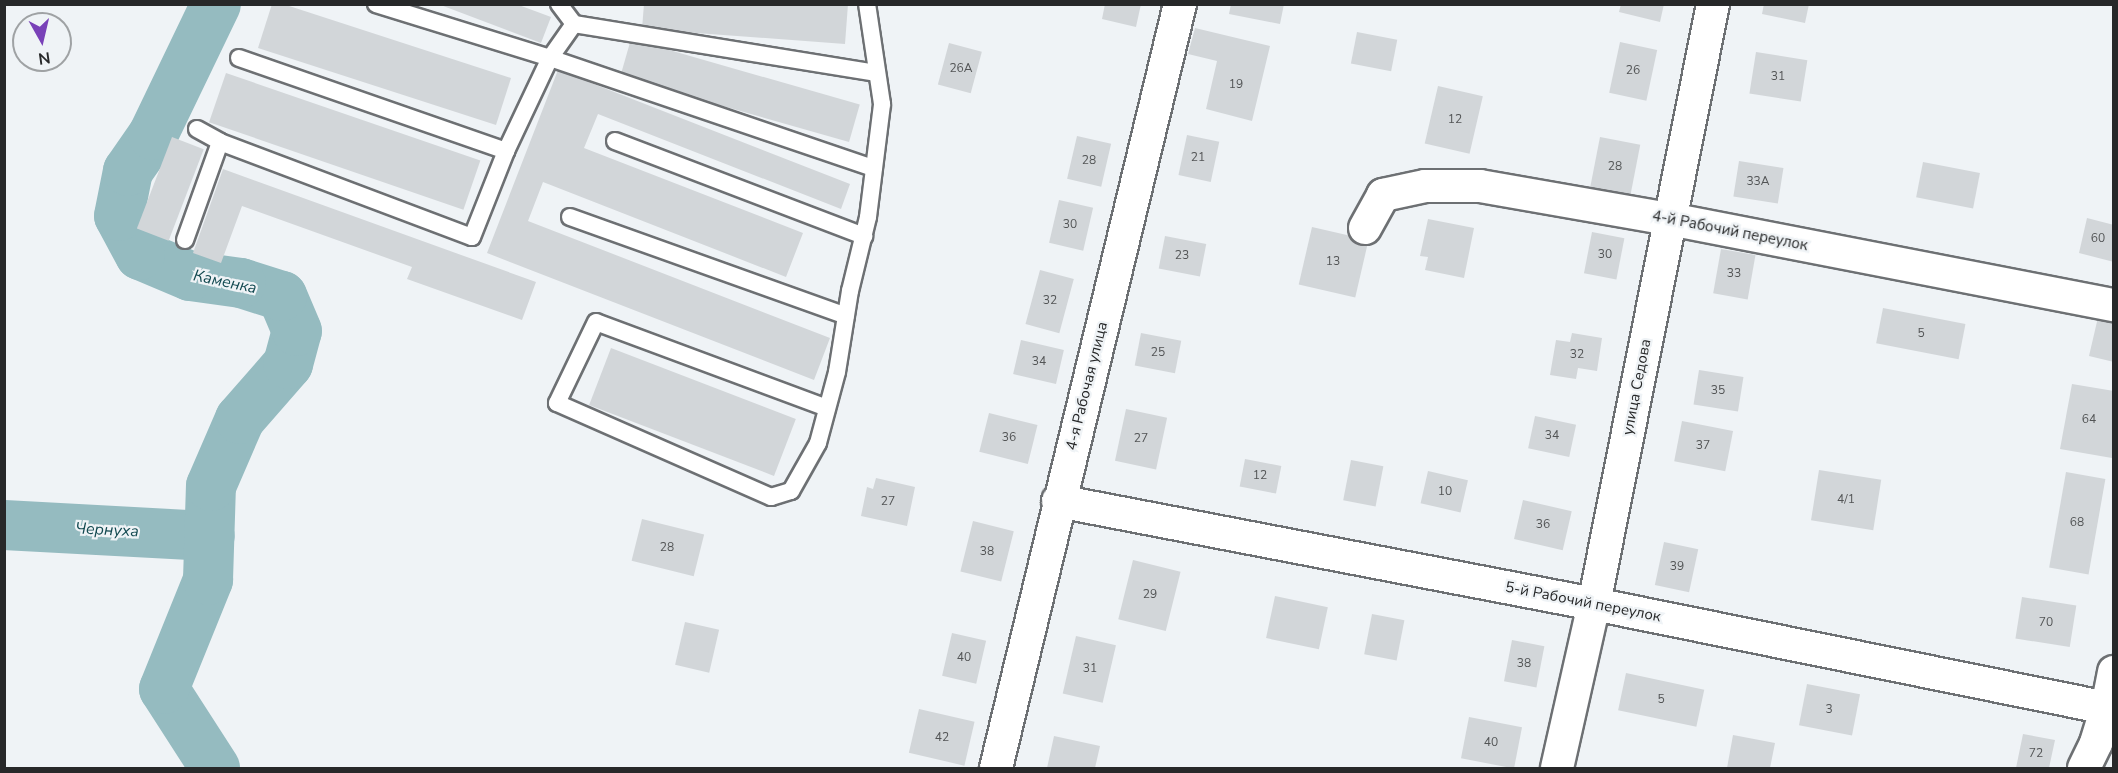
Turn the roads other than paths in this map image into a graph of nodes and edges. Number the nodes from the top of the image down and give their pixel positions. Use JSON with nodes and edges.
{"nodes":[{"id":1,"x":376,"y":4,"type":"edge"},
{"id":2,"x":559,"y":4,"type":"edge"},
{"id":3,"x":867,"y":4,"type":"edge"},
{"id":4,"x":1180,"y":4,"type":"edge"},
{"id":5,"x":1713,"y":4,"type":"edge"},
{"id":6,"x":574,"y":24,"type":"junction"},
{"id":7,"x":239,"y":58,"type":"dead end"},
{"id":8,"x":550,"y":58,"type":"junction"},
{"id":9,"x":877,"y":73,"type":"junction"},
{"id":10,"x":197,"y":129,"type":"dead end"},
{"id":11,"x":615,"y":141,"type":"dead end"},
{"id":12,"x":219,"y":142,"type":"junction"},
{"id":13,"x":506,"y":151,"type":"junction"},
{"id":14,"x":874,"y":168,"type":"junction"},
{"id":15,"x":570,"y":217,"type":"dead end"},
{"id":16,"x":1670,"y":219,"type":"junction"},
{"id":17,"x":1365,"y":228,"type":"dead end"},
{"id":18,"x":864,"y":236,"type":"junction"},
{"id":19,"x":185,"y":240,"type":"dead end"},
{"id":20,"x":2114,"y":305,"type":"edge"},
{"id":21,"x":846,"y":316,"type":"junction"},
{"id":22,"x":827,"y":408,"type":"junction"},
{"id":23,"x":1058,"y":501,"type":"junction"},
{"id":24,"x":1594,"y":604,"type":"junction"},
{"id":25,"x":2114,"y":672,"type":"edge"},
{"id":26,"x":2107,"y":708,"type":"junction"},
{"id":27,"x":996,"y":768,"type":"edge"},
{"id":28,"x":1557,"y":768,"type":"edge"},
{"id":29,"x":2084,"y":768,"type":"edge"}],
"edges":[{"from":1,"to":8,"type":"lane"},
{"from":2,"to":6,"type":"lane"},
{"from":3,"to":9,"type":"lane"},
{"from":4,"to":23,"type":"street","name":"4-я Рабочая улица"},
{"from":5,"to":16,"type":"street","name":"улица Седова"},
{"from":6,"to":8,"type":"lane"},
{"from":6,"to":9,"type":"lane"},
{"from":7,"to":13,"type":"lane"},
{"from":8,"to":13,"type":"lane"},
{"from":8,"to":14,"type":"lane"},
{"from":9,"to":14,"type":"lane"},
{"from":10,"to":12,"type":"lane"},
{"from":11,"to":18,"type":"lane"},
{"from":12,"to":13,"type":"lane"},
{"from":12,"to":19,"type":"lane"},
{"from":14,"to":18,"type":"lane"},
{"from":15,"to":21,"type":"lane"},
{"from":16,"to":17,"type":"street","name":"4-й Рабочий переулок"},
{"from":16,"to":20,"type":"street","name":"4-й Рабочий переулок"},
{"from":16,"to":24,"type":"street","name":"улица Седова"},
{"from":18,"to":21,"type":"lane"},
{"from":21,"to":22,"type":"lane"},
{"from":22,"to":22,"type":"lane"},
{"from":23,"to":24,"type":"street","name":"5-й Рабочий переулок"},
{"from":23,"to":27,"type":"street","name":"4-я Рабочая улица"},
{"from":24,"to":26,"type":"street","name":"5-й Рабочий переулок"},
{"from":24,"to":28,"type":"street","name":"улица Седова"},
{"from":25,"to":26,"type":"street"},
{"from":26,"to":29,"type":"street"}]}
